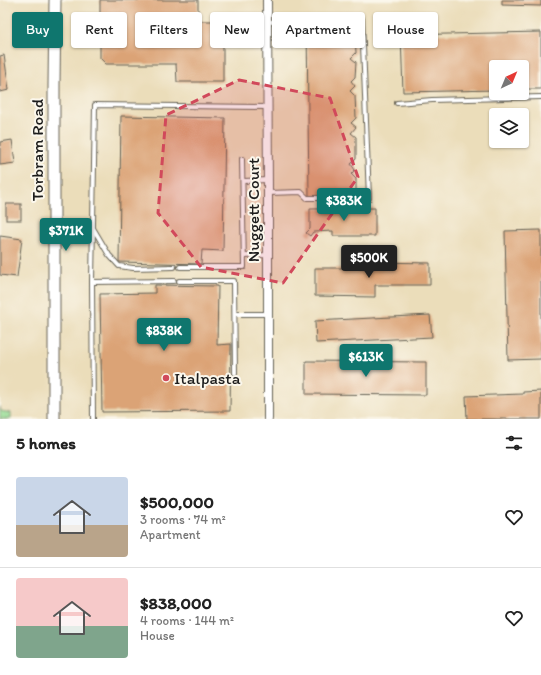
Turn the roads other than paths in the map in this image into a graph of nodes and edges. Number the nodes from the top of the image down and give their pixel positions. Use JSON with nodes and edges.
{"nodes":[{"id":1,"x":55,"y":0,"type":"edge"},
{"id":2,"x":267,"y":0,"type":"edge"},
{"id":3,"x":267,"y":22,"type":"junction"},
{"id":4,"x":541,"y":97,"type":"edge"},
{"id":5,"x":397,"y":103,"type":"dead end"},
{"id":6,"x":267,"y":106,"type":"junction"},
{"id":7,"x":242,"y":159,"type":"dead end"},
{"id":8,"x":268,"y":180,"type":"junction"},
{"id":9,"x":243,"y":181,"type":"junction"},
{"id":10,"x":268,"y":193,"type":"junction"},
{"id":11,"x":93,"y":227,"type":"junction"},
{"id":12,"x":268,"y":255,"type":"junction"},
{"id":13,"x":244,"y":256,"type":"junction"},
{"id":14,"x":174,"y":267,"type":"dead end"},
{"id":15,"x":180,"y":267,"type":"dead end"},
{"id":16,"x":174,"y":281,"type":"dead end"},
{"id":17,"x":179,"y":281,"type":"dead end"},
{"id":18,"x":92,"y":282,"type":"junction"},
{"id":19,"x":235,"y":314,"type":"junction"},
{"id":20,"x":268,"y":314,"type":"junction"},
{"id":21,"x":235,"y":373,"type":"dead end"},
{"id":22,"x":54,"y":419,"type":"edge"},
{"id":23,"x":93,"y":419,"type":"edge"},
{"id":24,"x":268,"y":419,"type":"edge"}],
"edges":[{"from":1,"to":22,"type":"main road","name":"Torbram Road"},
{"from":2,"to":3,"type":"street","name":"Nuggett Court"},
{"from":3,"to":6,"type":"street","name":"Nuggett Court"},
{"from":3,"to":10,"type":"lane"},
{"from":4,"to":5,"type":"lane"},
{"from":6,"to":8,"type":"street","name":"Nuggett Court"},
{"from":6,"to":11,"type":"lane"},
{"from":7,"to":9,"type":"lane"},
{"from":8,"to":9,"type":"lane"},
{"from":8,"to":10,"type":"street","name":"Nuggett Court"},
{"from":9,"to":13,"type":"lane"},
{"from":10,"to":12,"type":"street","name":"Nuggett Court"},
{"from":11,"to":14,"type":"lane"},
{"from":11,"to":18,"type":"lane"},
{"from":12,"to":13,"type":"lane"},
{"from":12,"to":20,"type":"street","name":"Nuggett Court"},
{"from":13,"to":15,"type":"lane"},
{"from":16,"to":18,"type":"lane"},
{"from":17,"to":19,"type":"lane"},
{"from":18,"to":23,"type":"lane"},
{"from":19,"to":20,"type":"lane"},
{"from":19,"to":21,"type":"lane"},
{"from":20,"to":24,"type":"street","name":"Nuggett Court"}]}
